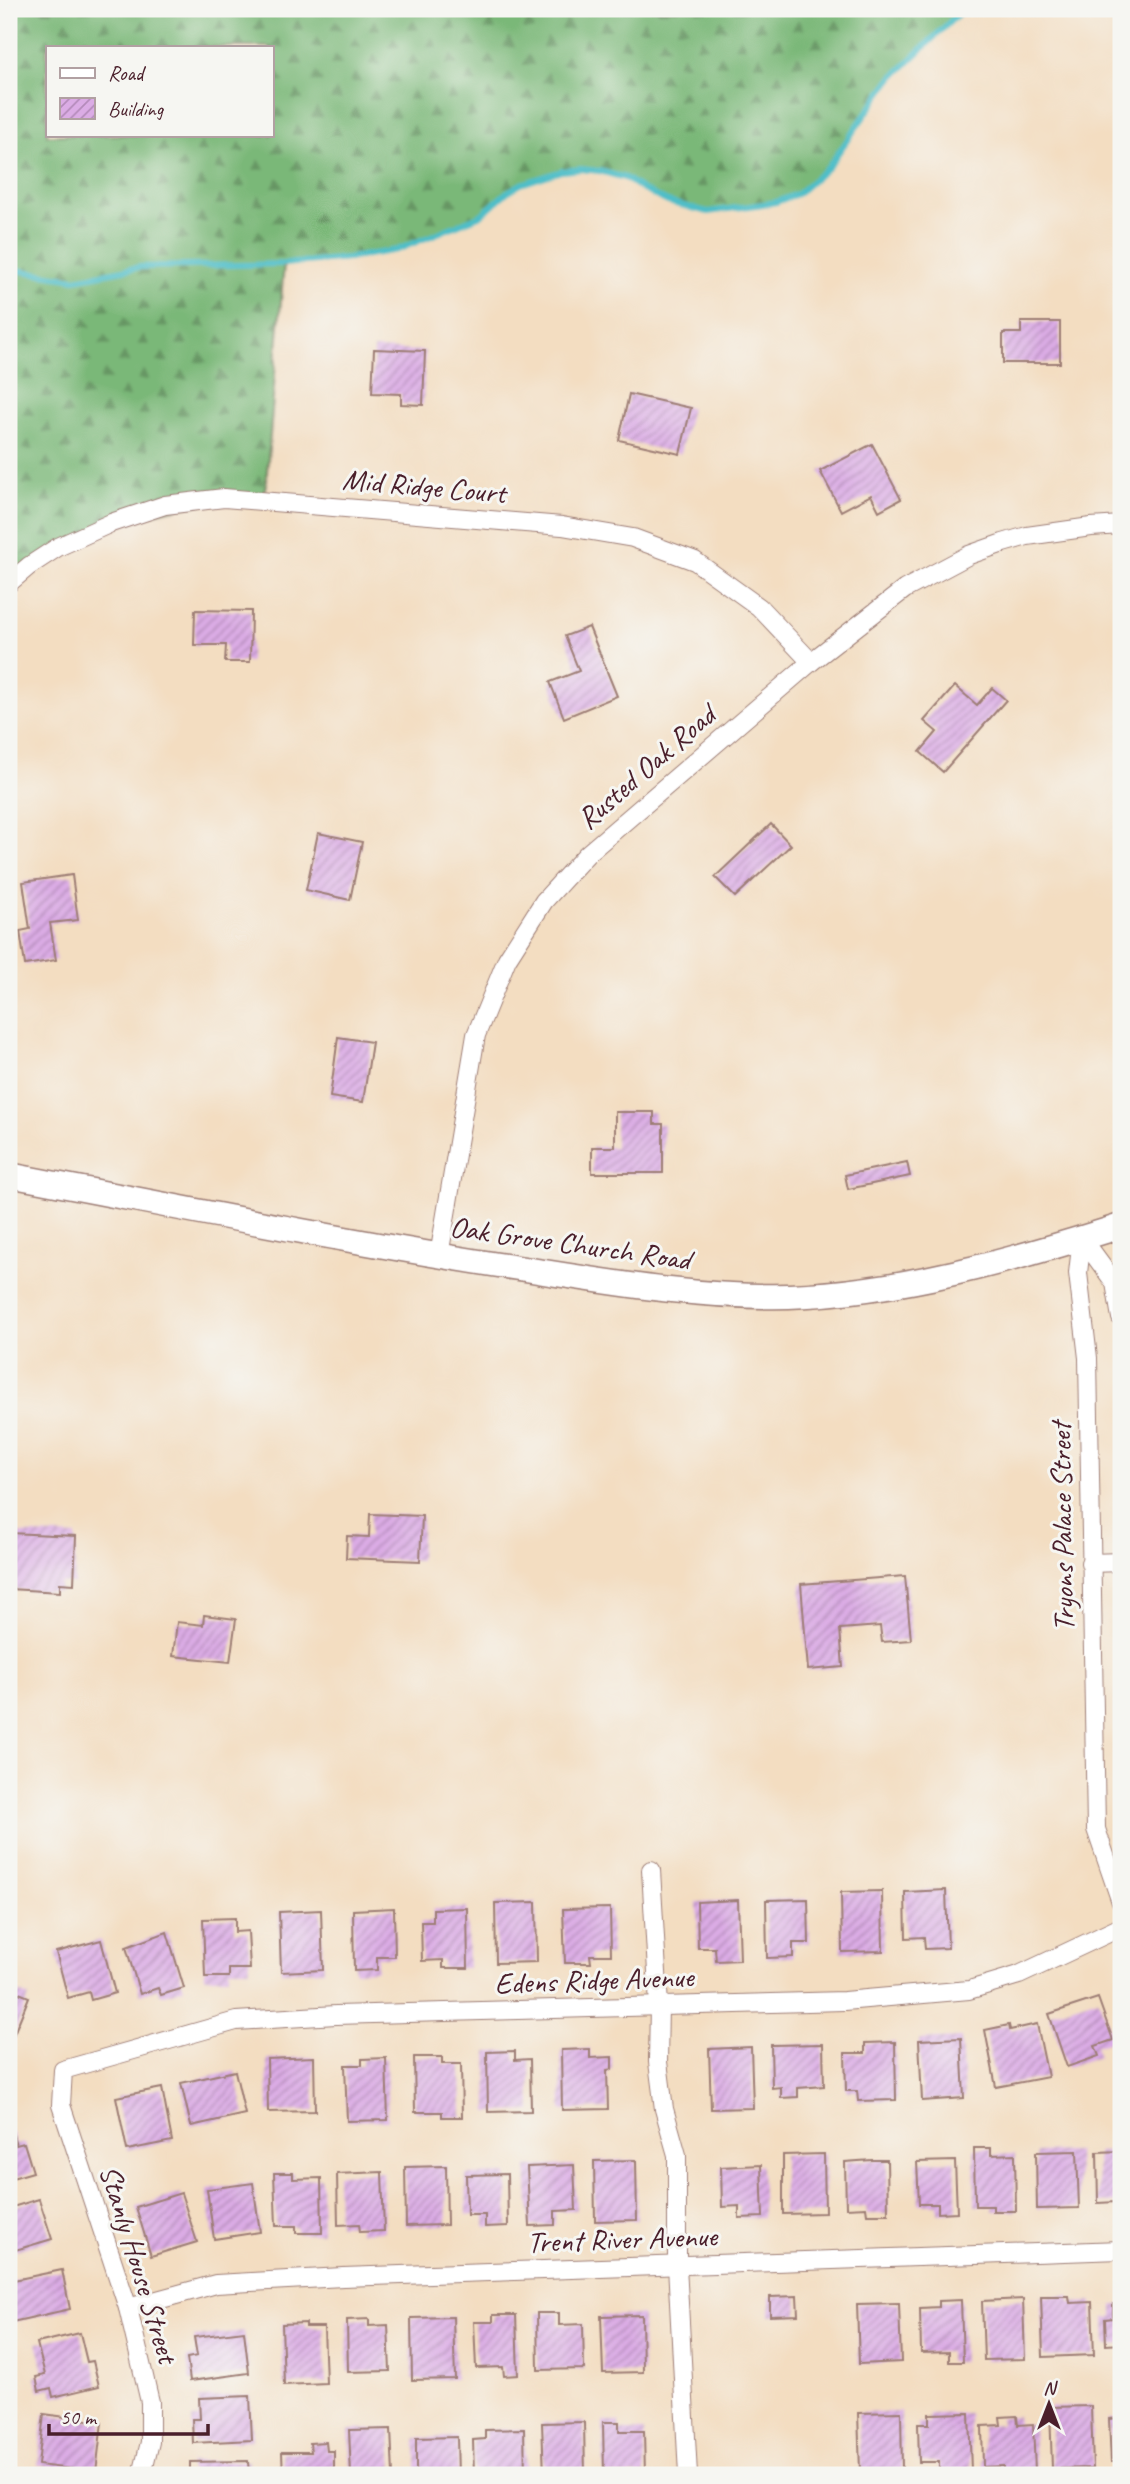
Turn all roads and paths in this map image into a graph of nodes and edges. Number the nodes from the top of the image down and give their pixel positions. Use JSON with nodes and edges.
{"nodes":[{"id":1,"x":1121,"y":525,"type":"edge"},
{"id":2,"x":9,"y":583,"type":"edge"},
{"id":3,"x":811,"y":662,"type":"junction"},
{"id":4,"x":9,"y":1175,"type":"edge"},
{"id":5,"x":1121,"y":1226,"type":"edge"},
{"id":6,"x":1082,"y":1238,"type":"junction"},
{"id":7,"x":439,"y":1256,"type":"junction"},
{"id":8,"x":1121,"y":1318,"type":"edge"},
{"id":9,"x":1121,"y":1562,"type":"edge"},
{"id":10,"x":1090,"y":1563,"type":"junction"},
{"id":11,"x":650,"y":1870,"type":"dead end"},
{"id":12,"x":1121,"y":1902,"type":"edge"},
{"id":13,"x":1121,"y":1927,"type":"edge"},
{"id":14,"x":659,"y":2006,"type":"junction"},
{"id":15,"x":63,"y":2070,"type":"joint"},
{"id":16,"x":1121,"y":2250,"type":"edge"},
{"id":17,"x":677,"y":2265,"type":"junction"},
{"id":18,"x":128,"y":2308,"type":"junction"},
{"id":19,"x":142,"y":2475,"type":"edge"},
{"id":20,"x":688,"y":2475,"type":"edge"}],
"edges":[{"from":1,"to":3,"type":"street","name":"Rusted Oak Road"},
{"from":2,"to":3,"type":"street","name":"Mid Ridge Court"},
{"from":3,"to":7,"type":"street","name":"Rusted Oak Road"},
{"from":4,"to":7,"type":"main road","name":"Oak Grove Church Road"},
{"from":5,"to":6,"type":"main road","name":"Oak Grove Church Road"},
{"from":6,"to":7,"type":"main road","name":"Oak Grove Church Road"},
{"from":6,"to":8,"type":"street"},
{"from":6,"to":10,"type":"street","name":"Tryons Palace Street"},
{"from":9,"to":10,"type":"street"},
{"from":10,"to":12,"type":"street","name":"Tryons Palace Street"},
{"from":11,"to":14,"type":"street"},
{"from":13,"to":14,"type":"street","name":"Edens Ridge Avenue"},
{"from":14,"to":15,"type":"street","name":"Edens Ridge Avenue"},
{"from":14,"to":17,"type":"street"},
{"from":15,"to":18,"type":"street","name":"Stanly House Street"},
{"from":16,"to":17,"type":"street","name":"Trent River Avenue"},
{"from":17,"to":18,"type":"street","name":"Trent River Avenue"},
{"from":17,"to":20,"type":"street"},
{"from":18,"to":19,"type":"street","name":"Stanly House Street"}]}
